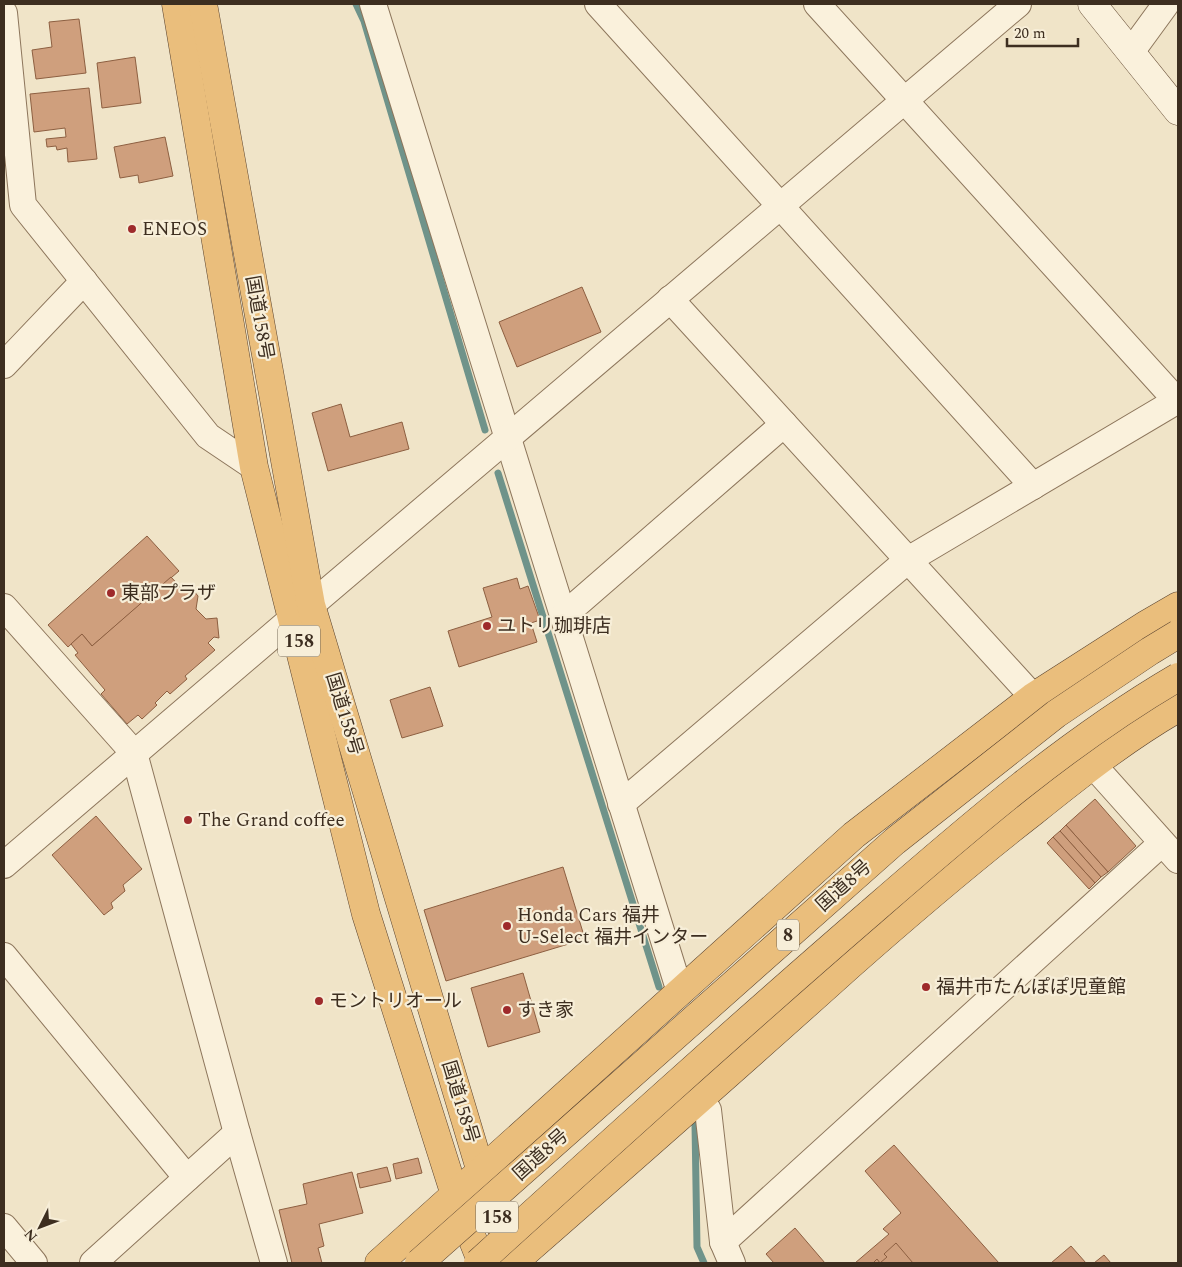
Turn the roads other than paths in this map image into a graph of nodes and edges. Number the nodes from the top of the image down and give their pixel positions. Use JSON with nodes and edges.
{"nodes":[{"id":1,"x":176,"y":4,"type":"edge"},
{"id":2,"x":203,"y":4,"type":"edge"},
{"id":3,"x":598,"y":4,"type":"edge"},
{"id":4,"x":816,"y":4,"type":"edge"},
{"id":5,"x":1018,"y":4,"type":"edge"},
{"id":6,"x":1092,"y":4,"type":"edge"},
{"id":7,"x":1166,"y":4,"type":"edge"},
{"id":8,"x":379,"y":5,"type":"edge"},
{"id":9,"x":4,"y":13,"type":"edge"},
{"id":10,"x":1131,"y":52,"type":"junction"},
{"id":11,"x":904,"y":100,"type":"junction"},
{"id":12,"x":1178,"y":111,"type":"edge"},
{"id":13,"x":14,"y":204,"type":"edge"},
{"id":14,"x":780,"y":206,"type":"junction"},
{"id":15,"x":84,"y":281,"type":"junction"},
{"id":16,"x":670,"y":299,"type":"junction"},
{"id":17,"x":4,"y":365,"type":"edge"},
{"id":18,"x":1178,"y":401,"type":"edge"},
{"id":19,"x":784,"y":424,"type":"junction"},
{"id":20,"x":509,"y":436,"type":"junction"},
{"id":21,"x":254,"y":467,"type":"junction"},
{"id":22,"x":1033,"y":486,"type":"junction"},
{"id":23,"x":908,"y":560,"type":"junction"},
{"id":24,"x":1178,"y":606,"type":"edge"},
{"id":25,"x":4,"y":607,"type":"edge"},
{"id":26,"x":302,"y":612,"type":"junction"},
{"id":27,"x":563,"y":616,"type":"junction"},
{"id":28,"x":1178,"y":634,"type":"edge"},
{"id":29,"x":1178,"y":677,"type":"edge"},
{"id":30,"x":1033,"y":697,"type":"junction"},
{"id":31,"x":1178,"y":708,"type":"edge"},
{"id":32,"x":134,"y":753,"type":"junction"},
{"id":33,"x":1092,"y":765,"type":"junction"},
{"id":34,"x":621,"y":804,"type":"junction"},
{"id":35,"x":1170,"y":852,"type":"edge"},
{"id":36,"x":4,"y":865,"type":"edge"},
{"id":37,"x":4,"y":956,"type":"edge"},
{"id":38,"x":680,"y":992,"type":"junction"},
{"id":39,"x":701,"y":1098,"type":"junction"},
{"id":40,"x":237,"y":1134,"type":"junction"},
{"id":41,"x":481,"y":1172,"type":"junction"},
{"id":42,"x":187,"y":1178,"type":"junction"},
{"id":43,"x":455,"y":1195,"type":"junction"},
{"id":44,"x":4,"y":1228,"type":"edge"},
{"id":45,"x":728,"y":1252,"type":"edge"},
{"id":46,"x":34,"y":1263,"type":"edge"},
{"id":47,"x":93,"y":1263,"type":"edge"},
{"id":48,"x":274,"y":1263,"type":"edge"},
{"id":49,"x":379,"y":1263,"type":"edge"},
{"id":50,"x":419,"y":1263,"type":"edge"},
{"id":51,"x":478,"y":1263,"type":"edge"},
{"id":52,"x":482,"y":1263,"type":"edge"},
{"id":53,"x":513,"y":1263,"type":"edge"}],
"edges":[{"from":1,"to":21,"type":"highway","name":"国道158号","number":"158"},
{"from":2,"to":26,"type":"highway","name":"国道158号","number":"158"},
{"from":3,"to":14,"type":"street"},
{"from":4,"to":11,"type":"street"},
{"from":5,"to":11,"type":"street"},
{"from":6,"to":10,"type":"main road"},
{"from":7,"to":10,"type":"street"},
{"from":8,"to":20,"type":"street"},
{"from":9,"to":13,"type":"street"},
{"from":10,"to":12,"type":"main road"},
{"from":11,"to":14,"type":"street"},
{"from":11,"to":18,"type":"street"},
{"from":13,"to":15,"type":"street"},
{"from":14,"to":16,"type":"street"},
{"from":14,"to":22,"type":"street"},
{"from":15,"to":17,"type":"street"},
{"from":15,"to":21,"type":"street"},
{"from":16,"to":19,"type":"street"},
{"from":16,"to":20,"type":"street"},
{"from":18,"to":22,"type":"street"},
{"from":19,"to":23,"type":"street"},
{"from":19,"to":27,"type":"street"},
{"from":20,"to":26,"type":"street"},
{"from":20,"to":27,"type":"street"},
{"from":21,"to":26,"type":"highway","name":"国道158号","number":"158"},
{"from":22,"to":23,"type":"street"},
{"from":23,"to":30,"type":"street"},
{"from":23,"to":34,"type":"street"},
{"from":24,"to":30,"type":"highway"},
{"from":25,"to":32,"type":"street"},
{"from":26,"to":32,"type":"street"},
{"from":26,"to":41,"type":"highway","name":"国道158号","number":"158"},
{"from":26,"to":43,"type":"highway","name":"国道158号","number":"158"},
{"from":27,"to":34,"type":"street"},
{"from":28,"to":50,"type":"highway","name":"国道8号","number":"8","bridge":true},
{"from":29,"to":51,"type":"highway","name":"国道8号","number":"8","bridge":true},
{"from":30,"to":38,"type":"highway"},
{"from":31,"to":33,"type":"highway"},
{"from":32,"to":36,"type":"street"},
{"from":32,"to":40,"type":"street"},
{"from":33,"to":35,"type":"street"},
{"from":33,"to":39,"type":"highway"},
{"from":34,"to":38,"type":"street"},
{"from":35,"to":45,"type":"street"},
{"from":37,"to":42,"type":"street"},
{"from":38,"to":41,"type":"highway"},
{"from":39,"to":45,"type":"street"},
{"from":39,"to":53,"type":"highway"},
{"from":40,"to":42,"type":"street"},
{"from":40,"to":48,"type":"street"},
{"from":41,"to":43,"type":"highway"},
{"from":41,"to":53,"type":"highway","name":"国道158号","number":"158"},
{"from":42,"to":47,"type":"street"},
{"from":43,"to":49,"type":"highway"},
{"from":43,"to":52,"type":"highway","name":"国道158号","number":"158"},
{"from":44,"to":46,"type":"street"}]}
